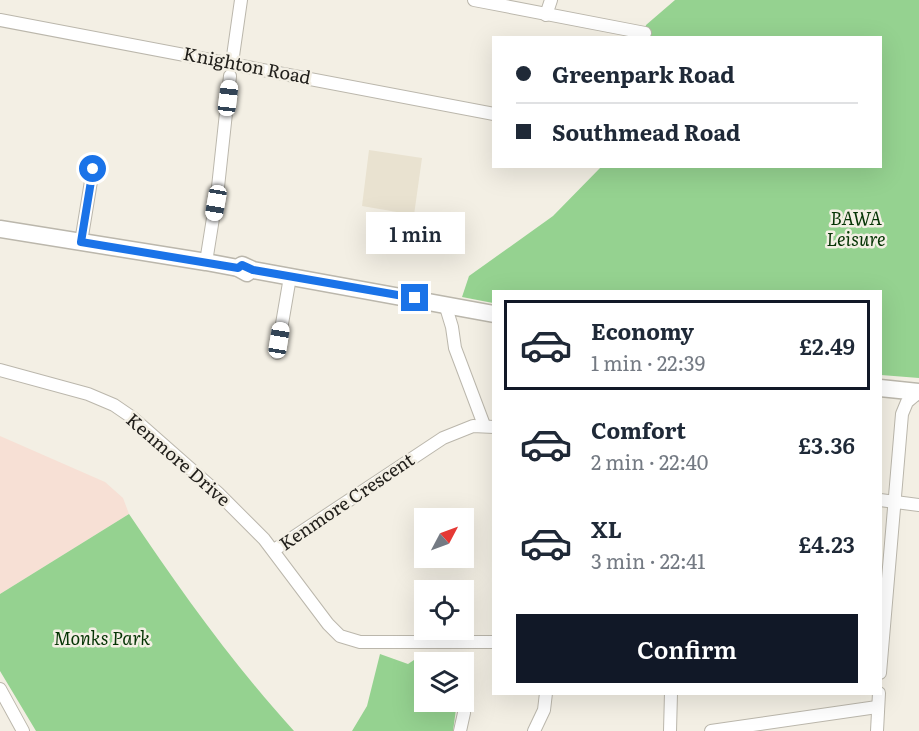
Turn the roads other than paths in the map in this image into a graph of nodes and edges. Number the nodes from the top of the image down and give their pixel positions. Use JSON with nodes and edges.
{"nodes":[{"id":1,"x":241,"y":0,"type":"edge"},
{"id":2,"x":474,"y":0,"type":"edge"},
{"id":3,"x":551,"y":0,"type":"edge"},
{"id":4,"x":546,"y":15,"type":"junction"},
{"id":5,"x":0,"y":20,"type":"edge"},
{"id":6,"x":645,"y":33,"type":"dead end"},
{"id":7,"x":232,"y":63,"type":"junction"},
{"id":8,"x":230,"y":76,"type":"dead end"},
{"id":9,"x":492,"y":114,"type":"edge"},
{"id":10,"x":93,"y":169,"type":"dead end"},
{"id":11,"x":0,"y":229,"type":"edge"},
{"id":12,"x":81,"y":242,"type":"junction"},
{"id":13,"x":206,"y":262,"type":"junction"},
{"id":14,"x":290,"y":277,"type":"junction"},
{"id":15,"x":445,"y":304,"type":"junction"},
{"id":16,"x":472,"y":309,"type":"junction"},
{"id":17,"x":492,"y":314,"type":"edge"},
{"id":18,"x":452,"y":327,"type":"junction"},
{"id":19,"x":277,"y":353,"type":"dead end"},
{"id":20,"x":0,"y":370,"type":"edge"},
{"id":21,"x":883,"y":388,"type":"edge"},
{"id":22,"x":919,"y":392,"type":"edge"},
{"id":23,"x":902,"y":414,"type":"junction"},
{"id":24,"x":489,"y":426,"type":"edge"},
{"id":25,"x":882,"y":500,"type":"edge"},
{"id":26,"x":896,"y":502,"type":"junction"},
{"id":27,"x":919,"y":505,"type":"edge"},
{"id":28,"x":274,"y":550,"type":"junction"},
{"id":29,"x":492,"y":642,"type":"edge"},
{"id":30,"x":882,"y":652,"type":"edge"},
{"id":31,"x":0,"y":690,"type":"edge"},
{"id":32,"x":546,"y":695,"type":"edge"},
{"id":33,"x":670,"y":695,"type":"edge"},
{"id":34,"x":879,"y":695,"type":"edge"},
{"id":35,"x":878,"y":707,"type":"junction"},
{"id":36,"x":464,"y":712,"type":"dead end"},
{"id":37,"x":18,"y":729,"type":"edge"},
{"id":38,"x":460,"y":731,"type":"edge"},
{"id":39,"x":534,"y":731,"type":"edge"},
{"id":40,"x":670,"y":731,"type":"edge"},
{"id":41,"x":711,"y":731,"type":"edge"},
{"id":42,"x":877,"y":731,"type":"edge"}],
"edges":[{"from":1,"to":7,"type":"street"},
{"from":2,"to":4,"type":"street"},
{"from":3,"to":4,"type":"street"},
{"from":4,"to":6,"type":"street"},
{"from":5,"to":7,"type":"street","name":"Knighton Road"},
{"from":7,"to":9,"type":"street","name":"Knighton Road"},
{"from":8,"to":13,"type":"street"},
{"from":10,"to":12,"type":"street"},
{"from":11,"to":12,"type":"main road"},
{"from":12,"to":13,"type":"main road"},
{"from":13,"to":14,"type":"main road"},
{"from":14,"to":15,"type":"main road"},
{"from":14,"to":19,"type":"street"},
{"from":15,"to":16,"type":"main road"},
{"from":15,"to":18,"type":"street"},
{"from":16,"to":17,"type":"main road"},
{"from":16,"to":18,"type":"street"},
{"from":18,"to":24,"type":"street"},
{"from":20,"to":28,"type":"street","name":"Kenmore Drive"},
{"from":21,"to":22,"type":"main road"},
{"from":21,"to":23,"type":"street"},
{"from":22,"to":23,"type":"street"},
{"from":23,"to":26,"type":"street"},
{"from":24,"to":28,"type":"street","name":"Kenmore Crescent"},
{"from":25,"to":26,"type":"street"},
{"from":26,"to":27,"type":"street"},
{"from":26,"to":30,"type":"street"},
{"from":28,"to":29,"type":"street","name":"Kenmore Crescent"},
{"from":31,"to":37,"type":"street"},
{"from":32,"to":39,"type":"street"},
{"from":33,"to":40,"type":"street"},
{"from":34,"to":35,"type":"street"},
{"from":35,"to":41,"type":"street"},
{"from":35,"to":42,"type":"street"},
{"from":36,"to":38,"type":"street"}]}
